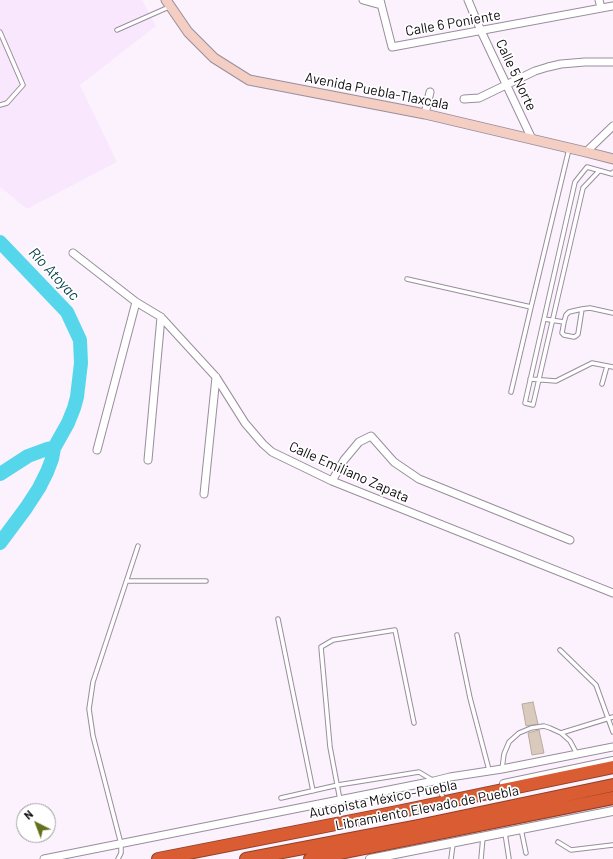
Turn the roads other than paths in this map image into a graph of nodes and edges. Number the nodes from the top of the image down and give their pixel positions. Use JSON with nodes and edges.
{"nodes":[{"id":1,"x":363,"y":0,"type":"edge"},
{"id":2,"x":468,"y":0,"type":"edge"},
{"id":3,"x":599,"y":0,"type":"edge"},
{"id":4,"x":380,"y":2,"type":"edge"},
{"id":5,"x":168,"y":3,"type":"edge"},
{"id":6,"x":613,"y":6,"type":"edge"},
{"id":7,"x":601,"y":8,"type":"junction"},
{"id":8,"x":116,"y":30,"type":"dead end"},
{"id":9,"x":481,"y":31,"type":"junction"},
{"id":10,"x":0,"y":32,"type":"edge"},
{"id":11,"x":613,"y":62,"type":"edge"},
{"id":12,"x":507,"y":86,"type":"junction"},
{"id":13,"x":430,"y":92,"type":"dead end"},
{"id":14,"x":464,"y":99,"type":"dead end"},
{"id":15,"x":0,"y":105,"type":"edge"},
{"id":16,"x":425,"y":114,"type":"junction"},
{"id":17,"x":613,"y":126,"type":"edge"},
{"id":18,"x":532,"y":139,"type":"junction"},
{"id":19,"x":570,"y":148,"type":"junction"},
{"id":20,"x":586,"y":152,"type":"junction"},
{"id":21,"x":613,"y":159,"type":"edge"},
{"id":22,"x":599,"y":171,"type":"junction"},
{"id":23,"x":613,"y":172,"type":"edge"},
{"id":24,"x":567,"y":219,"type":"junction"},
{"id":25,"x":575,"y":221,"type":"junction"},
{"id":26,"x":73,"y":254,"type":"dead end"},
{"id":27,"x":407,"y":279,"type":"dead end"},
{"id":28,"x":136,"y":302,"type":"junction"},
{"id":29,"x":531,"y":307,"type":"junction"},
{"id":30,"x":582,"y":309,"type":"junction"},
{"id":31,"x":613,"y":313,"type":"edge"},
{"id":32,"x":161,"y":317,"type":"junction"},
{"id":33,"x":544,"y":319,"type":"junction"},
{"id":34,"x":552,"y":320,"type":"junction"},
{"id":35,"x":564,"y":322,"type":"junction"},
{"id":36,"x":607,"y":366,"type":"junction"},
{"id":37,"x":613,"y":367,"type":"edge"},
{"id":38,"x":216,"y":377,"type":"junction"},
{"id":39,"x":530,"y":379,"type":"junction"},
{"id":40,"x":539,"y":380,"type":"junction"},
{"id":41,"x":602,"y":384,"type":"dead end"},
{"id":42,"x":512,"y":392,"type":"dead end"},
{"id":43,"x":97,"y":450,"type":"dead end"},
{"id":44,"x":148,"y":460,"type":"dead end"},
{"id":45,"x":332,"y":481,"type":"junction"},
{"id":46,"x":204,"y":494,"type":"dead end"},
{"id":47,"x":570,"y":540,"type":"dead end"},
{"id":48,"x":138,"y":546,"type":"dead end"},
{"id":49,"x":127,"y":581,"type":"junction"},
{"id":50,"x":206,"y":581,"type":"dead end"},
{"id":51,"x":613,"y":593,"type":"edge"},
{"id":52,"x":278,"y":619,"type":"dead end"},
{"id":53,"x":457,"y":635,"type":"dead end"},
{"id":54,"x":560,"y":650,"type":"dead end"},
{"id":55,"x":613,"y":717,"type":"edge"},
{"id":56,"x":608,"y":718,"type":"junction"},
{"id":57,"x":414,"y":723,"type":"dead end"},
{"id":58,"x":613,"y":732,"type":"edge"},
{"id":59,"x":561,"y":733,"type":"junction"},
{"id":60,"x":613,"y":747,"type":"edge"},
{"id":61,"x":577,"y":754,"type":"junction"},
{"id":62,"x":613,"y":761,"type":"edge"},
{"id":63,"x":613,"y":767,"type":"edge"},
{"id":64,"x":502,"y":768,"type":"junction"},
{"id":65,"x":489,"y":770,"type":"junction"},
{"id":66,"x":613,"y":773,"type":"edge"},
{"id":67,"x":434,"y":781,"type":"junction"},
{"id":68,"x":338,"y":785,"type":"junction"},
{"id":69,"x":613,"y":785,"type":"edge"},
{"id":70,"x":313,"y":791,"type":"junction"},
{"id":71,"x":443,"y":797,"type":"junction"},
{"id":72,"x":281,"y":798,"type":"dead end"},
{"id":73,"x":613,"y":798,"type":"edge"},
{"id":74,"x":340,"y":800,"type":"junction"},
{"id":75,"x":420,"y":807,"type":"junction"},
{"id":76,"x":613,"y":811,"type":"edge"},
{"id":77,"x":521,"y":830,"type":"junction"},
{"id":78,"x":505,"y":833,"type":"junction"},
{"id":79,"x":483,"y":837,"type":"junction"},
{"id":80,"x":558,"y":842,"type":"dead end"},
{"id":81,"x":453,"y":843,"type":"junction"},
{"id":82,"x":121,"y":844,"type":"junction"},
{"id":83,"x":613,"y":845,"type":"edge"},
{"id":84,"x":526,"y":853,"type":"dead end"},
{"id":85,"x":391,"y":857,"type":"edge"},
{"id":86,"x":44,"y":859,"type":"edge"},
{"id":87,"x":118,"y":859,"type":"edge"},
{"id":88,"x":158,"y":859,"type":"edge"},
{"id":89,"x":197,"y":859,"type":"edge"},
{"id":90,"x":246,"y":859,"type":"edge"},
{"id":91,"x":310,"y":859,"type":"edge"},
{"id":92,"x":374,"y":859,"type":"edge"},
{"id":93,"x":451,"y":859,"type":"edge"},
{"id":94,"x":481,"y":859,"type":"edge"},
{"id":95,"x":509,"y":859,"type":"edge"}],
"edges":[{"from":1,"to":4,"type":"street"},
{"from":2,"to":9,"type":"street","name":"Calle 5 Norte"},
{"from":3,"to":7,"type":"street"},
{"from":4,"to":9,"type":"street","name":"Calle 6 Poniente"},
{"from":5,"to":8,"type":"lane"},
{"from":5,"to":16,"type":"main road","name":"Avenida Puebla-Tlaxcala"},
{"from":6,"to":7,"type":"street","name":"Calle 6 Poniente"},
{"from":7,"to":9,"type":"street","name":"Calle 6 Poniente"},
{"from":9,"to":12,"type":"street","name":"Calle 5 Norte"},
{"from":10,"to":15,"type":"lane"},
{"from":11,"to":12,"type":"street"},
{"from":12,"to":14,"type":"street"},
{"from":12,"to":18,"type":"street","name":"Calle 5 Norte"},
{"from":13,"to":16,"type":"street"},
{"from":16,"to":18,"type":"main road","name":"Avenida Puebla-Tlaxcala"},
{"from":17,"to":20,"type":"street"},
{"from":18,"to":19,"type":"main road","name":"Avenida Puebla-Tlaxcala"},
{"from":19,"to":20,"type":"main road","name":"Avenida Puebla-Tlaxcala"},
{"from":19,"to":29,"type":"lane"},
{"from":20,"to":21,"type":"main road","name":"Avenida Puebla-Tlaxcala"},
{"from":22,"to":23,"type":"lane"},
{"from":22,"to":24,"type":"lane"},
{"from":22,"to":25,"type":"lane"},
{"from":24,"to":25,"type":"lane"},
{"from":24,"to":33,"type":"lane"},
{"from":25,"to":34,"type":"lane"},
{"from":26,"to":28,"type":"street","name":"Calle Emiliano Zapata"},
{"from":27,"to":29,"type":"lane"},
{"from":28,"to":32,"type":"street","name":"Calle Emiliano Zapata"},
{"from":28,"to":43,"type":"street"},
{"from":29,"to":42,"type":"lane"},
{"from":30,"to":31,"type":"lane"},
{"from":30,"to":35,"type":"lane"},
{"from":30,"to":35,"type":"lane"},
{"from":32,"to":38,"type":"street","name":"Calle Emiliano Zapata"},
{"from":32,"to":44,"type":"street"},
{"from":33,"to":34,"type":"lane"},
{"from":33,"to":39,"type":"lane"},
{"from":34,"to":35,"type":"lane"},
{"from":34,"to":40,"type":"lane"},
{"from":36,"to":37,"type":"lane"},
{"from":36,"to":40,"type":"lane"},
{"from":36,"to":41,"type":"lane"},
{"from":38,"to":45,"type":"street","name":"Calle Emiliano Zapata"},
{"from":38,"to":46,"type":"street"},
{"from":39,"to":40,"type":"lane"},
{"from":39,"to":40,"type":"lane"},
{"from":45,"to":47,"type":"street"},
{"from":45,"to":51,"type":"street","name":"Calle Emiliano Zapata"},
{"from":48,"to":49,"type":"lane"},
{"from":49,"to":50,"type":"lane"},
{"from":49,"to":82,"type":"lane"},
{"from":52,"to":70,"type":"lane"},
{"from":53,"to":65,"type":"lane"},
{"from":54,"to":56,"type":"lane"},
{"from":55,"to":56,"type":"lane"},
{"from":56,"to":58,"type":"lane"},
{"from":56,"to":59,"type":"lane"},
{"from":57,"to":68,"type":"lane"},
{"from":59,"to":61,"type":"lane"},
{"from":59,"to":64,"type":"lane"},
{"from":60,"to":61,"type":"street"},
{"from":61,"to":64,"type":"street"},
{"from":62,"to":71,"type":"street"},
{"from":63,"to":75,"type":"highway","name":"Autopista México-Puebla"},
{"from":64,"to":65,"type":"street"},
{"from":65,"to":67,"type":"street"},
{"from":66,"to":89,"type":"highway","name":"Libramiento Elevado de Puebla"},
{"from":67,"to":68,"type":"lane"},
{"from":67,"to":71,"type":"lane"},
{"from":67,"to":74,"type":"street"},
{"from":68,"to":70,"type":"lane"},
{"from":68,"to":74,"type":"lane"},
{"from":69,"to":90,"type":"highway","name":"Libramiento Elevado de Puebla"},
{"from":70,"to":72,"type":"lane"},
{"from":71,"to":75,"type":"street"},
{"from":73,"to":91,"type":"highway"},
{"from":74,"to":82,"type":"street"},
{"from":75,"to":88,"type":"highway","name":"Autopista México-Puebla"},
{"from":76,"to":77,"type":"street"},
{"from":77,"to":78,"type":"street"},
{"from":77,"to":84,"type":"lane"},
{"from":78,"to":79,"type":"street"},
{"from":78,"to":95,"type":"lane"},
{"from":79,"to":81,"type":"street"},
{"from":79,"to":94,"type":"lane"},
{"from":80,"to":83,"type":"lane"},
{"from":81,"to":85,"type":"street"},
{"from":81,"to":93,"type":"lane"},
{"from":82,"to":86,"type":"street"},
{"from":82,"to":87,"type":"lane"},
{"from":85,"to":92,"type":"street"}]}
